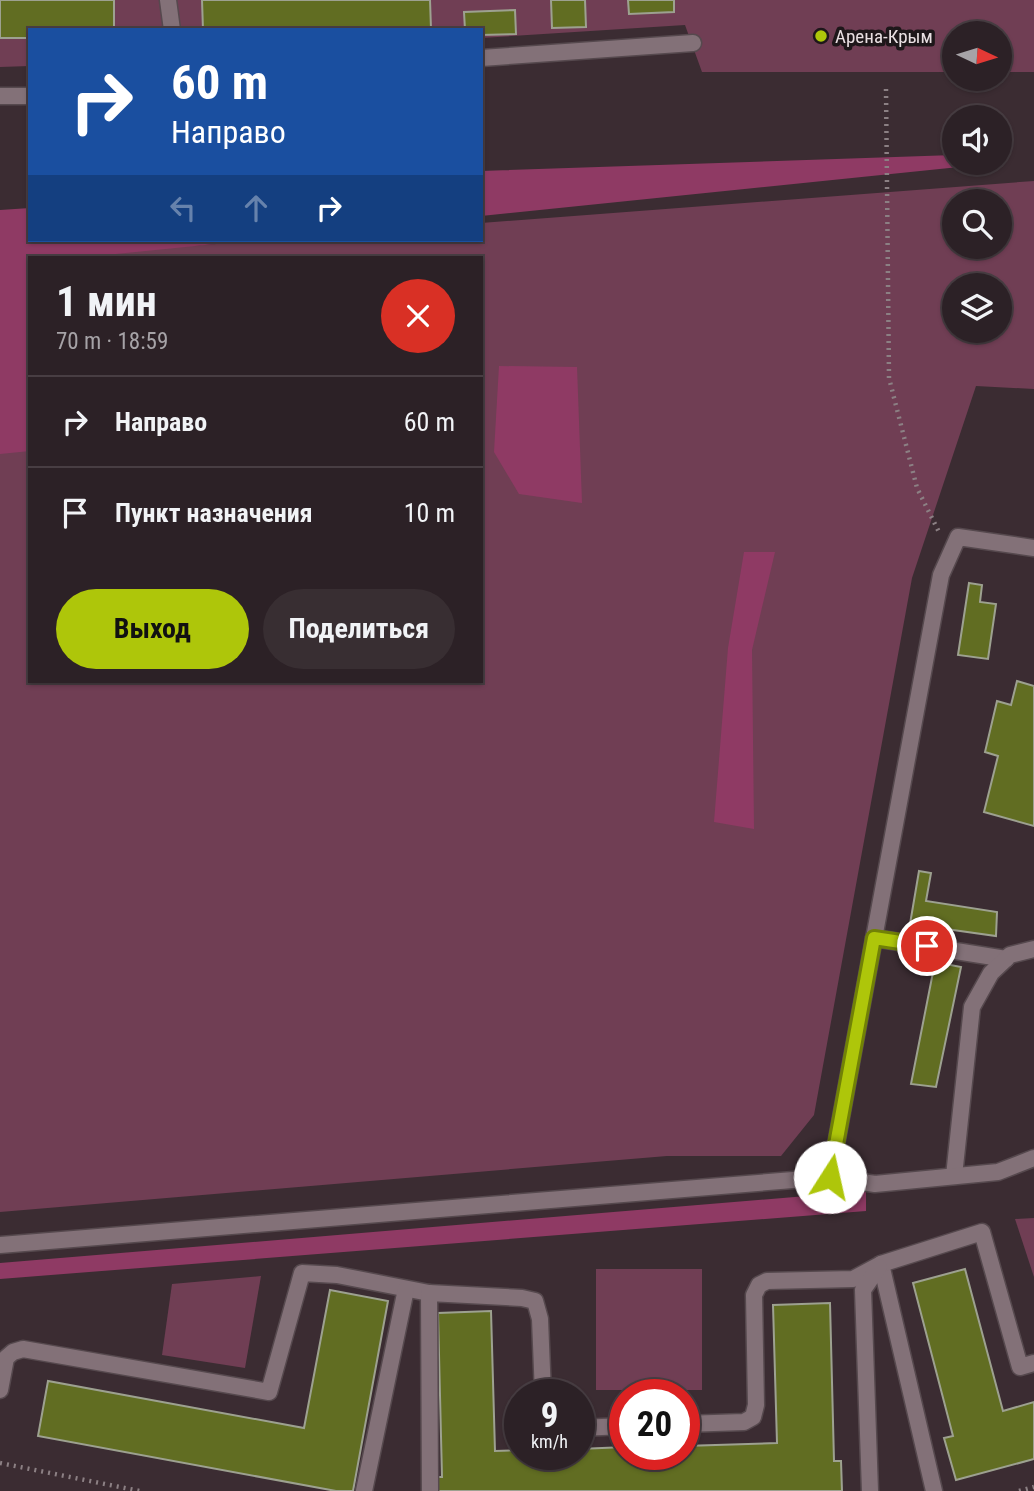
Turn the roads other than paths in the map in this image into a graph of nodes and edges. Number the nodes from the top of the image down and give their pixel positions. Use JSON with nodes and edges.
{"nodes":[{"id":1,"x":168,"y":0,"type":"edge"},
{"id":2,"x":172,"y":28,"type":"edge"},
{"id":3,"x":693,"y":43,"type":"dead end"},
{"id":4,"x":483,"y":58,"type":"edge"},
{"id":5,"x":0,"y":96,"type":"edge"},
{"id":6,"x":28,"y":96,"type":"edge"},
{"id":7,"x":1034,"y":548,"type":"edge"},
{"id":8,"x":874,"y":938,"type":"junction"},
{"id":9,"x":1034,"y":949,"type":"edge"},
{"id":10,"x":1006,"y":959,"type":"junction"},
{"id":11,"x":1034,"y":1158,"type":"edge"},
{"id":12,"x":954,"y":1176,"type":"junction"},
{"id":13,"x":830,"y":1177,"type":"junction"},
{"id":14,"x":0,"y":1245,"type":"edge"},
{"id":15,"x":881,"y":1264,"type":"junction"},
{"id":16,"x":406,"y":1289,"type":"junction"},
{"id":17,"x":429,"y":1293,"type":"junction"},
{"id":18,"x":1034,"y":1363,"type":"edge"},
{"id":19,"x":542,"y":1379,"type":"edge"},
{"id":20,"x":0,"y":1390,"type":"edge"},
{"id":21,"x":700,"y":1423,"type":"edge"},
{"id":22,"x":364,"y":1491,"type":"edge"},
{"id":23,"x":430,"y":1491,"type":"edge"},
{"id":24,"x":870,"y":1491,"type":"edge"},
{"id":25,"x":934,"y":1491,"type":"edge"}],
"edges":[{"from":1,"to":2,"type":"lane"},
{"from":3,"to":4,"type":"lane"},
{"from":5,"to":6,"type":"lane"},
{"from":7,"to":8,"type":"lane"},
{"from":8,"to":10,"type":"lane"},
{"from":8,"to":13,"type":"lane"},
{"from":9,"to":10,"type":"lane"},
{"from":10,"to":12,"type":"lane"},
{"from":11,"to":12,"type":"lane"},
{"from":12,"to":13,"type":"lane"},
{"from":13,"to":14,"type":"lane"},
{"from":15,"to":18,"type":"lane"},
{"from":15,"to":21,"type":"lane"},
{"from":15,"to":24,"type":"lane"},
{"from":15,"to":25,"type":"lane"},
{"from":16,"to":17,"type":"lane"},
{"from":16,"to":20,"type":"lane"},
{"from":16,"to":22,"type":"lane"},
{"from":17,"to":19,"type":"lane"},
{"from":17,"to":23,"type":"lane"}]}
